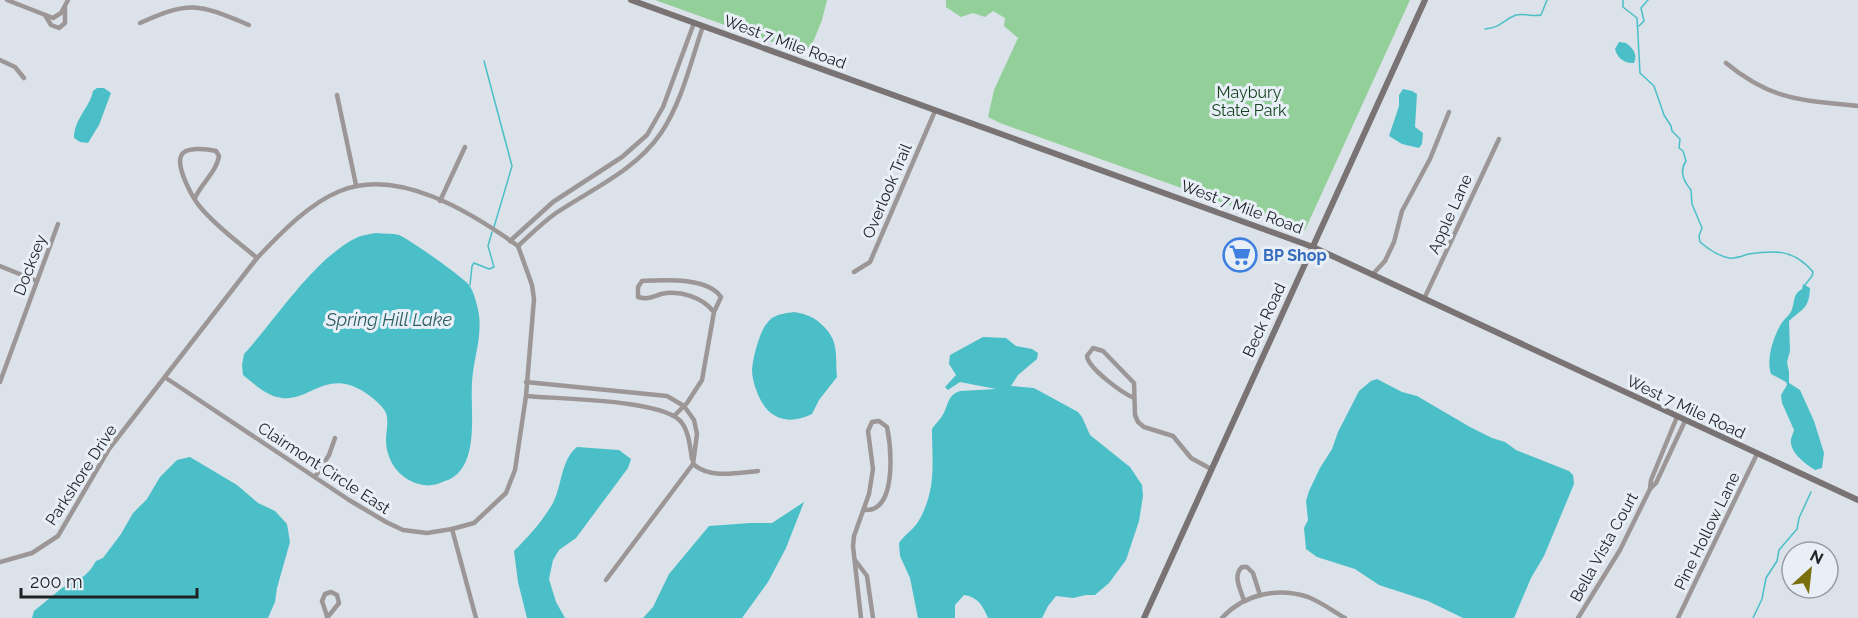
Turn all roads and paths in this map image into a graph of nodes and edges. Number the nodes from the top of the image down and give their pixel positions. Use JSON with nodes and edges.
{"nodes":[{"id":1,"x":7,"y":0,"type":"edge"},
{"id":2,"x":68,"y":0,"type":"edge"},
{"id":3,"x":631,"y":0,"type":"edge"},
{"id":4,"x":1425,"y":0,"type":"edge"},
{"id":5,"x":193,"y":2,"type":"edge"},
{"id":6,"x":65,"y":8,"type":"junction"},
{"id":7,"x":45,"y":15,"type":"junction"},
{"id":8,"x":140,"y":23,"type":"dead end"},
{"id":9,"x":694,"y":23,"type":"junction"},
{"id":10,"x":249,"y":25,"type":"dead end"},
{"id":11,"x":703,"y":26,"type":"junction"},
{"id":12,"x":0,"y":60,"type":"edge"},
{"id":13,"x":1726,"y":63,"type":"dead end"},
{"id":14,"x":24,"y":78,"type":"dead end"},
{"id":15,"x":669,"y":92,"type":"junction"},
{"id":16,"x":337,"y":95,"type":"dead end"},
{"id":17,"x":679,"y":96,"type":"junction"},
{"id":18,"x":1858,"y":106,"type":"edge"},
{"id":19,"x":934,"y":111,"type":"junction"},
{"id":20,"x":1449,"y":112,"type":"dead end"},
{"id":21,"x":1499,"y":139,"type":"dead end"},
{"id":22,"x":636,"y":146,"type":"junction"},
{"id":23,"x":465,"y":147,"type":"dead end"},
{"id":24,"x":644,"y":153,"type":"junction"},
{"id":25,"x":356,"y":185,"type":"junction"},
{"id":26,"x":575,"y":189,"type":"junction"},
{"id":27,"x":580,"y":197,"type":"junction"},
{"id":28,"x":195,"y":198,"type":"junction"},
{"id":29,"x":440,"y":201,"type":"junction"},
{"id":30,"x":58,"y":224,"type":"dead end"},
{"id":31,"x":510,"y":241,"type":"junction"},
{"id":32,"x":518,"y":246,"type":"junction"},
{"id":33,"x":1313,"y":247,"type":"junction"},
{"id":34,"x":257,"y":258,"type":"junction"},
{"id":35,"x":0,"y":266,"type":"edge"},
{"id":36,"x":854,"y":272,"type":"dead end"},
{"id":37,"x":1372,"y":275,"type":"junction"},
{"id":38,"x":37,"y":281,"type":"junction"},
{"id":39,"x":1424,"y":299,"type":"junction"},
{"id":40,"x":714,"y":312,"type":"junction"},
{"id":41,"x":165,"y":378,"type":"junction"},
{"id":42,"x":0,"y":382,"type":"edge"},
{"id":43,"x":526,"y":382,"type":"junction"},
{"id":44,"x":589,"y":388,"type":"junction"},
{"id":45,"x":625,"y":391,"type":"junction"},
{"id":46,"x":526,"y":396,"type":"junction"},
{"id":47,"x":1134,"y":398,"type":"junction"},
{"id":48,"x":588,"y":401,"type":"junction"},
{"id":49,"x":625,"y":404,"type":"junction"},
{"id":50,"x":684,"y":406,"type":"junction"},
{"id":51,"x":675,"y":416,"type":"junction"},
{"id":52,"x":1677,"y":417,"type":"junction"},
{"id":53,"x":1685,"y":421,"type":"junction"},
{"id":54,"x":335,"y":438,"type":"dead end"},
{"id":55,"x":1662,"y":453,"type":"junction"},
{"id":56,"x":1757,"y":454,"type":"junction"},
{"id":57,"x":1669,"y":456,"type":"junction"},
{"id":58,"x":693,"y":464,"type":"junction"},
{"id":59,"x":1211,"y":469,"type":"junction"},
{"id":60,"x":758,"y":471,"type":"dead end"},
{"id":61,"x":315,"y":477,"type":"junction"},
{"id":62,"x":1650,"y":489,"type":"junction"},
{"id":63,"x":1858,"y":500,"type":"edge"},
{"id":64,"x":864,"y":510,"type":"junction"},
{"id":65,"x":452,"y":529,"type":"junction"},
{"id":66,"x":855,"y":560,"type":"junction"},
{"id":67,"x":0,"y":562,"type":"edge"},
{"id":68,"x":606,"y":580,"type":"dead end"},
{"id":69,"x":1260,"y":595,"type":"junction"},
{"id":70,"x":1244,"y":601,"type":"junction"},
{"id":71,"x":327,"y":617,"type":"edge"},
{"id":72,"x":476,"y":618,"type":"edge"},
{"id":73,"x":861,"y":618,"type":"edge"},
{"id":74,"x":873,"y":618,"type":"edge"},
{"id":75,"x":1144,"y":618,"type":"edge"},
{"id":76,"x":1222,"y":618,"type":"edge"},
{"id":77,"x":1345,"y":618,"type":"edge"},
{"id":78,"x":1578,"y":618,"type":"edge"},
{"id":79,"x":1678,"y":618,"type":"edge"}],
"edges":[{"from":1,"to":7,"type":"street"},
{"from":2,"to":6,"type":"street"},
{"from":3,"to":9,"type":"street","name":"West 7 Mile Road"},
{"from":4,"to":33,"type":"street","name":"Beck Road"},
{"from":5,"to":8,"type":"street"},
{"from":5,"to":10,"type":"street"},
{"from":6,"to":7,"type":"street"},
{"from":6,"to":7,"type":"street"},
{"from":9,"to":11,"type":"street","name":"West 7 Mile Road"},
{"from":9,"to":15,"type":"street"},
{"from":11,"to":17,"type":"street"},
{"from":11,"to":19,"type":"street","name":"West 7 Mile Road"},
{"from":12,"to":14,"type":"street"},
{"from":13,"to":18,"type":"street"},
{"from":15,"to":17,"type":"street"},
{"from":15,"to":22,"type":"street"},
{"from":16,"to":25,"type":"street"},
{"from":17,"to":24,"type":"street"},
{"from":19,"to":33,"type":"street","name":"West 7 Mile Road"},
{"from":19,"to":36,"type":"street","name":"Overlook Trail"},
{"from":20,"to":37,"type":"street"},
{"from":21,"to":39,"type":"street","name":"Apple Lane"},
{"from":22,"to":24,"type":"street"},
{"from":22,"to":26,"type":"street"},
{"from":23,"to":29,"type":"street"},
{"from":24,"to":27,"type":"street"},
{"from":25,"to":29,"type":"street"},
{"from":25,"to":34,"type":"street","name":"Parkshore Drive"},
{"from":26,"to":27,"type":"street"},
{"from":26,"to":31,"type":"street"},
{"from":27,"to":32,"type":"street"},
{"from":28,"to":28,"type":"street"},
{"from":28,"to":34,"type":"street"},
{"from":29,"to":31,"type":"street"},
{"from":30,"to":38,"type":"street","name":"Docksey"},
{"from":31,"to":32,"type":"street"},
{"from":32,"to":43,"type":"street","name":"Clairmont Circle East"},
{"from":33,"to":37,"type":"street","name":"West 7 Mile Road"},
{"from":33,"to":59,"type":"street","name":"Beck Road"},
{"from":34,"to":41,"type":"street","name":"Parkshore Drive"},
{"from":35,"to":38,"type":"street"},
{"from":37,"to":39,"type":"street","name":"West 7 Mile Road"},
{"from":38,"to":42,"type":"street","name":"Docksey"},
{"from":39,"to":52,"type":"street","name":"West 7 Mile Road"},
{"from":40,"to":40,"type":"street"},
{"from":40,"to":50,"type":"street"},
{"from":41,"to":61,"type":"street","name":"Clairmont Circle East"},
{"from":41,"to":67,"type":"street","name":"Parkshore Drive"},
{"from":43,"to":44,"type":"street"},
{"from":43,"to":46,"type":"street","name":"Clairmont Circle East"},
{"from":44,"to":45,"type":"street"},
{"from":44,"to":48,"type":"street"},
{"from":45,"to":49,"type":"street"},
{"from":45,"to":50,"type":"street"},
{"from":46,"to":48,"type":"street"},
{"from":46,"to":65,"type":"street","name":"Clairmont Circle East"},
{"from":47,"to":47,"type":"street"},
{"from":47,"to":59,"type":"street"},
{"from":48,"to":49,"type":"street"},
{"from":49,"to":51,"type":"street"},
{"from":50,"to":51,"type":"street"},
{"from":50,"to":58,"type":"street"},
{"from":51,"to":58,"type":"street"},
{"from":52,"to":53,"type":"street","name":"West 7 Mile Road"},
{"from":52,"to":55,"type":"street","name":"Bella Vista Court"},
{"from":53,"to":56,"type":"street","name":"West 7 Mile Road"},
{"from":53,"to":57,"type":"street","name":"Bella Vista Court"},
{"from":54,"to":61,"type":"street"},
{"from":55,"to":57,"type":"street"},
{"from":55,"to":62,"type":"street","name":"Bella Vista Court"},
{"from":56,"to":63,"type":"street","name":"West 7 Mile Road"},
{"from":56,"to":79,"type":"street","name":"Pine Hollow Lane"},
{"from":57,"to":62,"type":"street","name":"Bella Vista Court"},
{"from":58,"to":60,"type":"street"},
{"from":58,"to":68,"type":"street"},
{"from":59,"to":75,"type":"street","name":"Beck Road"},
{"from":61,"to":65,"type":"street","name":"Clairmont Circle East"},
{"from":62,"to":78,"type":"street","name":"Bella Vista Court"},
{"from":64,"to":64,"type":"street"},
{"from":64,"to":66,"type":"street"},
{"from":65,"to":72,"type":"street"},
{"from":66,"to":73,"type":"street"},
{"from":66,"to":74,"type":"street"},
{"from":69,"to":70,"type":"street"},
{"from":69,"to":70,"type":"street"},
{"from":69,"to":77,"type":"street"},
{"from":70,"to":76,"type":"street"},
{"from":71,"to":71,"type":"street"}]}
